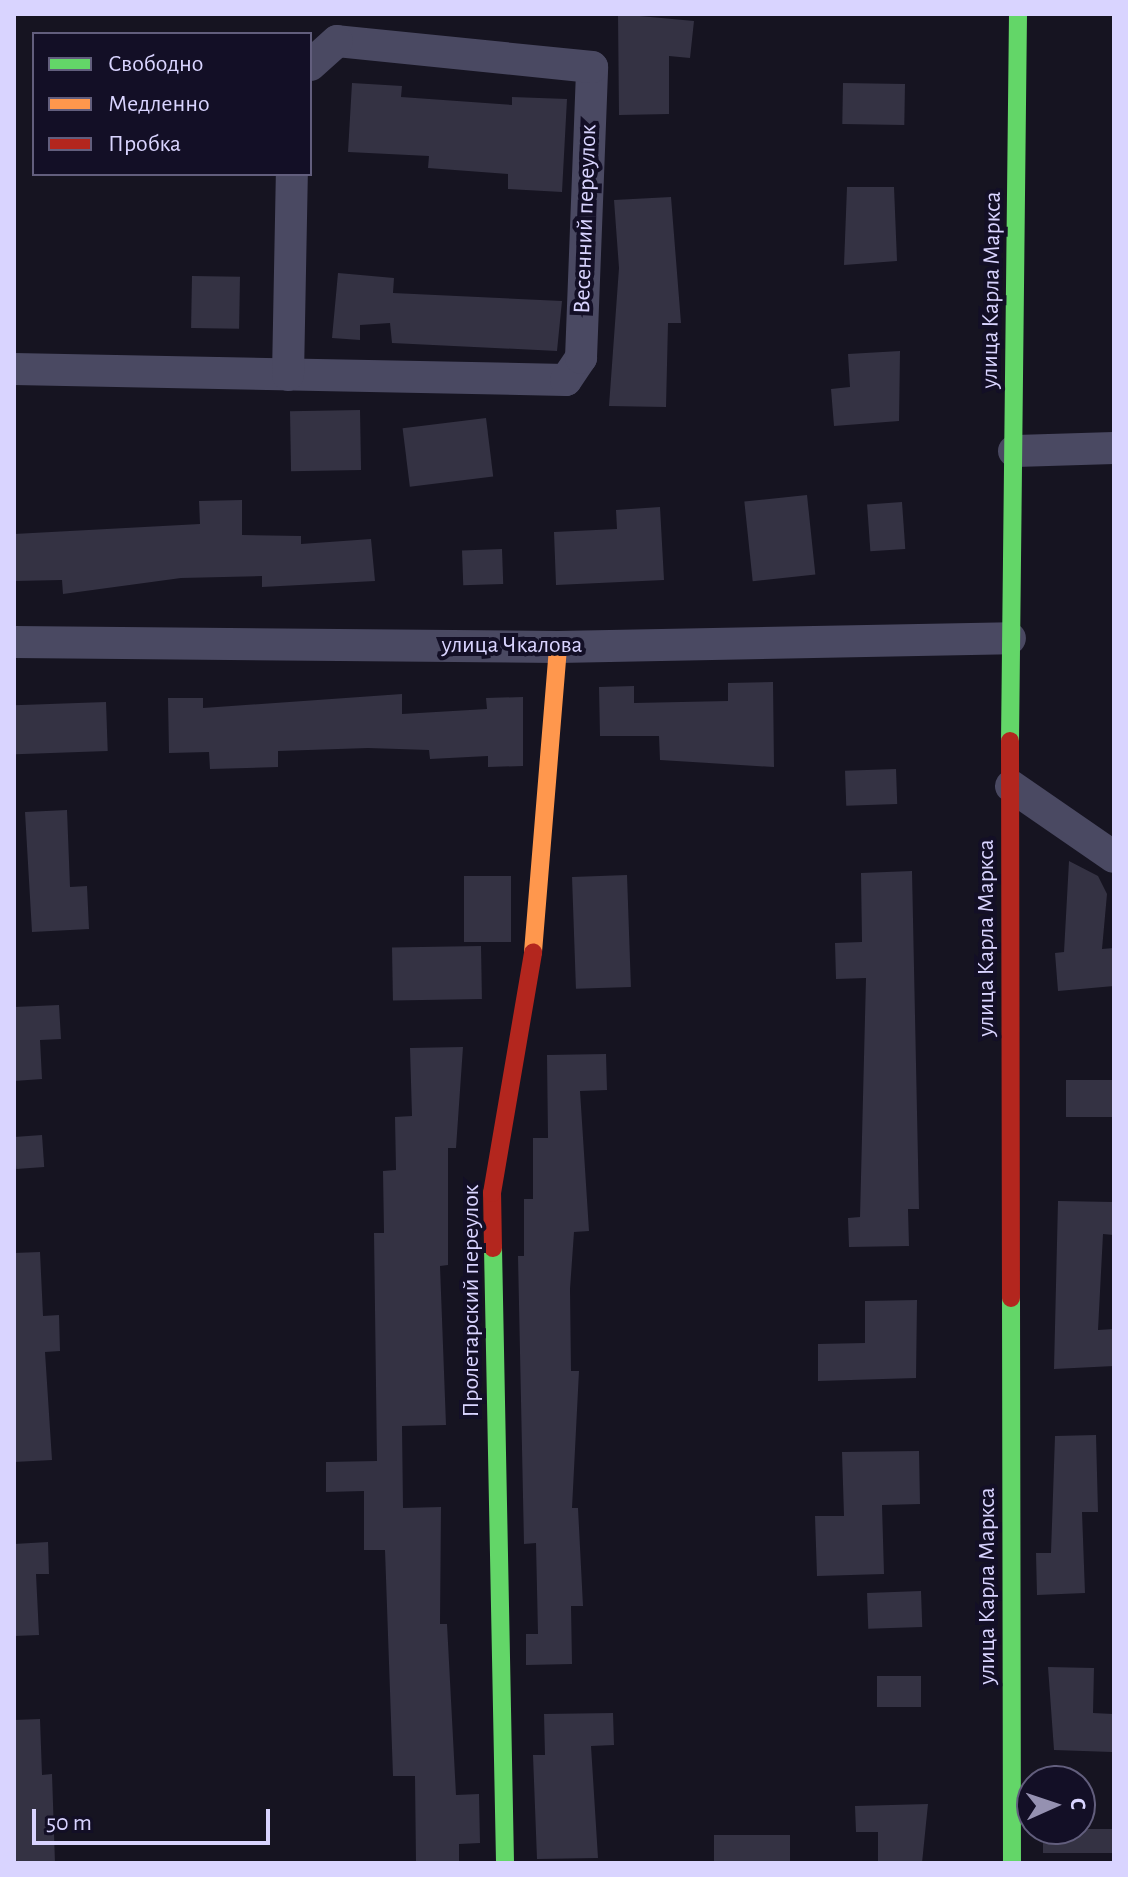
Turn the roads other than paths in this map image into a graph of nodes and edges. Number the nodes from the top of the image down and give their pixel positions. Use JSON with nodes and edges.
{"nodes":[{"id":1,"x":1018,"y":14,"type":"edge"},
{"id":2,"x":312,"y":63,"type":"edge"},
{"id":3,"x":292,"y":176,"type":"edge"},
{"id":4,"x":14,"y":369,"type":"edge"},
{"id":5,"x":288,"y":375,"type":"junction"},
{"id":6,"x":1114,"y":448,"type":"edge"},
{"id":7,"x":1014,"y":451,"type":"junction"},
{"id":8,"x":1010,"y":638,"type":"junction"},
{"id":9,"x":14,"y":642,"type":"edge"},
{"id":10,"x":558,"y":647,"type":"junction"},
{"id":11,"x":1011,"y":786,"type":"junction"},
{"id":12,"x":1114,"y":857,"type":"edge"},
{"id":13,"x":505,"y":1863,"type":"edge"},
{"id":14,"x":1012,"y":1863,"type":"edge"}],
"edges":[{"from":1,"to":7,"type":"main road","name":"улица Карла Маркса"},
{"from":2,"to":5,"type":"street","name":"Весенний переулок"},
{"from":3,"to":5,"type":"street"},
{"from":4,"to":5,"type":"street","name":"Весенний переулок"},
{"from":6,"to":7,"type":"street"},
{"from":7,"to":8,"type":"main road","name":"улица Карла Маркса"},
{"from":8,"to":10,"type":"street","name":"улица Чкалова"},
{"from":8,"to":11,"type":"main road","name":"улица Карла Маркса"},
{"from":9,"to":10,"type":"street","name":"улица Чкалова"},
{"from":10,"to":13,"type":"main road","name":"Пролетарский переулок"},
{"from":11,"to":12,"type":"street"},
{"from":11,"to":14,"type":"main road","name":"улица Карла Маркса"}]}
